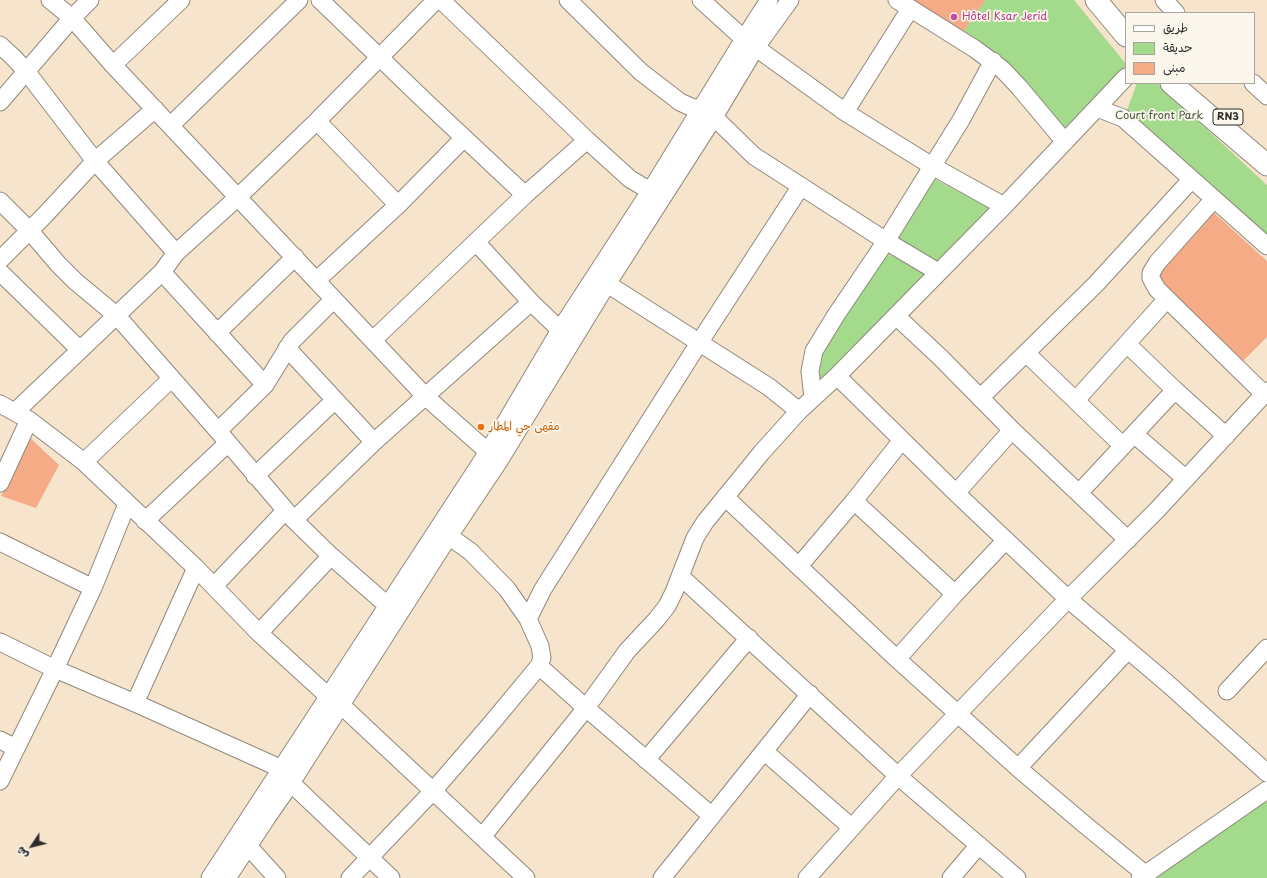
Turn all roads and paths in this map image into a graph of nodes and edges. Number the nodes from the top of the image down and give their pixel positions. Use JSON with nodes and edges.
{"nodes":[{"id":1,"x":50,"y":0,"type":"edge"},
{"id":2,"x":90,"y":0,"type":"edge"},
{"id":3,"x":181,"y":0,"type":"edge"},
{"id":4,"x":299,"y":0,"type":"edge"},
{"id":5,"x":320,"y":0,"type":"edge"},
{"id":6,"x":436,"y":0,"type":"edge"},
{"id":7,"x":441,"y":0,"type":"edge"},
{"id":8,"x":568,"y":0,"type":"edge"},
{"id":9,"x":701,"y":0,"type":"edge"},
{"id":10,"x":769,"y":0,"type":"edge"},
{"id":11,"x":790,"y":0,"type":"edge"},
{"id":12,"x":1096,"y":0,"type":"edge"},
{"id":13,"x":1114,"y":0,"type":"edge"},
{"id":14,"x":1164,"y":0,"type":"edge"},
{"id":15,"x":904,"y":5,"type":"edge"},
{"id":16,"x":1175,"y":12,"type":"edge"},
{"id":17,"x":1125,"y":14,"type":"edge"},
{"id":18,"x":72,"y":18,"type":"junction"},
{"id":19,"x":1125,"y":35,"type":"edge"},
{"id":20,"x":750,"y":43,"type":"junction"},
{"id":21,"x":0,"y":45,"type":"edge"},
{"id":22,"x":380,"y":58,"type":"junction"},
{"id":23,"x":993,"y":61,"type":"junction"},
{"id":24,"x":113,"y":65,"type":"junction"},
{"id":25,"x":26,"y":71,"type":"junction"},
{"id":26,"x":1125,"y":78,"type":"edge"},
{"id":27,"x":1254,"y":84,"type":"edge"},
{"id":28,"x":1182,"y":85,"type":"edge"},
{"id":29,"x":1112,"y":92,"type":"junction"},
{"id":30,"x":1267,"y":96,"type":"edge"},
{"id":31,"x":0,"y":102,"type":"edge"},
{"id":32,"x":1097,"y":108,"type":"junction"},
{"id":33,"x":155,"y":109,"type":"junction"},
{"id":34,"x":846,"y":112,"type":"junction"},
{"id":35,"x":708,"y":113,"type":"junction"},
{"id":36,"x":1123,"y":118,"type":"junction"},
{"id":37,"x":317,"y":121,"type":"junction"},
{"id":38,"x":171,"y":125,"type":"junction"},
{"id":39,"x":464,"y":138,"type":"junction"},
{"id":40,"x":587,"y":140,"type":"junction"},
{"id":41,"x":1065,"y":142,"type":"junction"},
{"id":42,"x":1267,"y":150,"type":"edge"},
{"id":43,"x":95,"y":161,"type":"junction"},
{"id":44,"x":1267,"y":165,"type":"edge"},
{"id":45,"x":932,"y":166,"type":"junction"},
{"id":46,"x":1191,"y":180,"type":"junction"},
{"id":47,"x":801,"y":186,"type":"junction"},
{"id":48,"x":657,"y":194,"type":"junction"},
{"id":49,"x":525,"y":196,"type":"junction"},
{"id":50,"x":237,"y":198,"type":"junction"},
{"id":51,"x":1214,"y":199,"type":"junction"},
{"id":52,"x":0,"y":201,"type":"edge"},
{"id":53,"x":398,"y":205,"type":"junction"},
{"id":54,"x":1004,"y":206,"type":"junction"},
{"id":55,"x":29,"y":230,"type":"junction"},
{"id":56,"x":886,"y":241,"type":"junction"},
{"id":57,"x":476,"y":242,"type":"junction"},
{"id":58,"x":1267,"y":246,"type":"edge"},
{"id":59,"x":176,"y":253,"type":"junction"},
{"id":60,"x":295,"y":257,"type":"junction"},
{"id":61,"x":0,"y":260,"type":"edge"},
{"id":62,"x":0,"y":272,"type":"edge"},
{"id":63,"x":162,"y":272,"type":"junction"},
{"id":64,"x":938,"y":272,"type":"junction"},
{"id":65,"x":317,"y":280,"type":"junction"},
{"id":66,"x":601,"y":280,"type":"junction"},
{"id":67,"x":334,"y":299,"type":"junction"},
{"id":68,"x":1167,"y":299,"type":"junction"},
{"id":69,"x":531,"y":302,"type":"junction"},
{"id":70,"x":116,"y":316,"type":"junction"},
{"id":71,"x":896,"y":316,"type":"junction"},
{"id":72,"x":560,"y":330,"type":"junction"},
{"id":73,"x":217,"y":334,"type":"junction"},
{"id":74,"x":373,"y":340,"type":"junction"},
{"id":75,"x":699,"y":343,"type":"junction"},
{"id":76,"x":1127,"y":344,"type":"junction"},
{"id":77,"x":287,"y":348,"type":"junction"},
{"id":78,"x":80,"y":350,"type":"junction"},
{"id":79,"x":1026,"y":353,"type":"junction"},
{"id":80,"x":836,"y":376,"type":"junction"},
{"id":81,"x":171,"y":379,"type":"junction"},
{"id":82,"x":264,"y":385,"type":"junction"},
{"id":83,"x":1175,"y":390,"type":"junction"},
{"id":84,"x":1265,"y":392,"type":"edge"},
{"id":85,"x":426,"y":397,"type":"junction"},
{"id":86,"x":813,"y":398,"type":"junction"},
{"id":87,"x":980,"y":398,"type":"junction"},
{"id":88,"x":335,"y":400,"type":"junction"},
{"id":89,"x":1076,"y":400,"type":"junction"},
{"id":90,"x":0,"y":404,"type":"edge"},
{"id":91,"x":799,"y":411,"type":"junction"},
{"id":92,"x":22,"y":416,"type":"junction"},
{"id":93,"x":1012,"y":430,"type":"junction"},
{"id":94,"x":1226,"y":436,"type":"junction"},
{"id":95,"x":223,"y":437,"type":"junction"},
{"id":96,"x":902,"y":440,"type":"junction"},
{"id":97,"x":1128,"y":440,"type":"junction"},
{"id":98,"x":374,"y":442,"type":"junction"},
{"id":99,"x":493,"y":456,"type":"junction"},
{"id":100,"x":84,"y":462,"type":"junction"},
{"id":101,"x":255,"y":476,"type":"junction"},
{"id":102,"x":1186,"y":479,"type":"junction"},
{"id":103,"x":0,"y":483,"type":"edge"},
{"id":104,"x":956,"y":493,"type":"junction"},
{"id":105,"x":1079,"y":493,"type":"junction"},
{"id":106,"x":725,"y":497,"type":"junction"},
{"id":107,"x":854,"y":501,"type":"junction"},
{"id":108,"x":127,"y":504,"type":"junction"},
{"id":109,"x":289,"y":516,"type":"junction"},
{"id":110,"x":145,"y":521,"type":"junction"},
{"id":111,"x":443,"y":532,"type":"junction"},
{"id":112,"x":1006,"y":540,"type":"junction"},
{"id":113,"x":1128,"y":540,"type":"junction"},
{"id":114,"x":0,"y":542,"type":"edge"},
{"id":115,"x":331,"y":556,"type":"junction"},
{"id":116,"x":799,"y":566,"type":"junction"},
{"id":117,"x":196,"y":568,"type":"junction"},
{"id":118,"x":680,"y":576,"type":"junction"},
{"id":119,"x":214,"y":586,"type":"junction"},
{"id":120,"x":93,"y":588,"type":"junction"},
{"id":121,"x":954,"y":594,"type":"junction"},
{"id":122,"x":1068,"y":599,"type":"junction"},
{"id":123,"x":394,"y":608,"type":"junction"},
{"id":124,"x":528,"y":619,"type":"junction"},
{"id":125,"x":258,"y":633,"type":"junction"},
{"id":126,"x":749,"y":638,"type":"junction"},
{"id":127,"x":0,"y":642,"type":"edge"},
{"id":128,"x":1267,"y":648,"type":"edge"},
{"id":129,"x":1128,"y":650,"type":"junction"},
{"id":130,"x":897,"y":659,"type":"junction"},
{"id":131,"x":539,"y":666,"type":"junction"},
{"id":132,"x":55,"y":669,"type":"junction"},
{"id":133,"x":1226,"y":691,"type":"dead end"},
{"id":134,"x":810,"y":694,"type":"junction"},
{"id":135,"x":335,"y":701,"type":"junction"},
{"id":136,"x":135,"y":703,"type":"junction"},
{"id":137,"x":586,"y":708,"type":"junction"},
{"id":138,"x":958,"y":714,"type":"junction"},
{"id":139,"x":0,"y":740,"type":"edge"},
{"id":140,"x":16,"y":748,"type":"junction"},
{"id":141,"x":764,"y":751,"type":"junction"},
{"id":142,"x":646,"y":760,"type":"junction"},
{"id":143,"x":1018,"y":768,"type":"junction"},
{"id":144,"x":1267,"y":773,"type":"edge"},
{"id":145,"x":286,"y":776,"type":"junction"},
{"id":146,"x":898,"y":776,"type":"junction"},
{"id":147,"x":0,"y":781,"type":"edge"},
{"id":148,"x":1267,"y":790,"type":"edge"},
{"id":149,"x":433,"y":791,"type":"junction"},
{"id":150,"x":262,"y":812,"type":"junction"},
{"id":151,"x":712,"y":816,"type":"junction"},
{"id":152,"x":851,"y":827,"type":"junction"},
{"id":153,"x":482,"y":837,"type":"junction"},
{"id":154,"x":979,"y":845,"type":"junction"},
{"id":155,"x":248,"y":846,"type":"junction"},
{"id":156,"x":370,"y":857,"type":"junction"},
{"id":157,"x":1143,"y":876,"type":"edge"},
{"id":158,"x":210,"y":878,"type":"edge"},
{"id":159,"x":227,"y":878,"type":"edge"},
{"id":160,"x":277,"y":878,"type":"edge"},
{"id":161,"x":350,"y":878,"type":"edge"},
{"id":162,"x":391,"y":878,"type":"edge"},
{"id":163,"x":526,"y":878,"type":"edge"},
{"id":164,"x":662,"y":878,"type":"edge"},
{"id":165,"x":807,"y":878,"type":"edge"},
{"id":166,"x":951,"y":878,"type":"edge"},
{"id":167,"x":1017,"y":878,"type":"edge"}],
"edges":[{"from":1,"to":18,"type":"street"},
{"from":2,"to":18,"type":"street"},
{"from":3,"to":24,"type":"street"},
{"from":4,"to":38,"type":"street"},
{"from":5,"to":22,"type":"street"},
{"from":6,"to":22,"type":"street"},
{"from":7,"to":40,"type":"street"},
{"from":8,"to":35,"type":"street"},
{"from":9,"to":20,"type":"street"},
{"from":10,"to":20,"type":"street"},
{"from":11,"to":20,"type":"street"},
{"from":12,"to":19,"type":"main road"},
{"from":13,"to":17,"type":"main road"},
{"from":14,"to":16,"type":"street"},
{"from":15,"to":23,"type":"street"},
{"from":15,"to":34,"type":"street"},
{"from":18,"to":24,"type":"street"},
{"from":18,"to":25,"type":"street"},
{"from":20,"to":34,"type":"street"},
{"from":20,"to":35,"type":"street"},
{"from":21,"to":25,"type":"street"},
{"from":22,"to":37,"type":"street"},
{"from":22,"to":39,"type":"street"},
{"from":23,"to":41,"type":"street"},
{"from":23,"to":45,"type":"street"},
{"from":24,"to":33,"type":"street"},
{"from":25,"to":31,"type":"street"},
{"from":25,"to":43,"type":"street"},
{"from":26,"to":29,"type":"street"},
{"from":27,"to":30,"type":"street"},
{"from":28,"to":42,"type":"main road","number":"RN3"},
{"from":28,"to":44,"type":"main road","number":"RN3"},
{"from":29,"to":32,"type":"street"},
{"from":29,"to":36,"type":"street"},
{"from":32,"to":36,"type":"street"},
{"from":32,"to":41,"type":"street"},
{"from":33,"to":38,"type":"street"},
{"from":33,"to":43,"type":"street"},
{"from":34,"to":45,"type":"street"},
{"from":35,"to":47,"type":"street"},
{"from":35,"to":48,"type":"street"},
{"from":36,"to":46,"type":"street"},
{"from":37,"to":50,"type":"street"},
{"from":37,"to":53,"type":"street"},
{"from":38,"to":50,"type":"street"},
{"from":39,"to":49,"type":"street"},
{"from":39,"to":53,"type":"street"},
{"from":40,"to":48,"type":"street"},
{"from":40,"to":49,"type":"street"},
{"from":41,"to":54,"type":"street"},
{"from":43,"to":55,"type":"street"},
{"from":43,"to":59,"type":"street"},
{"from":45,"to":54,"type":"street"},
{"from":45,"to":56,"type":"street"},
{"from":46,"to":51,"type":"street"},
{"from":46,"to":79,"type":"street"},
{"from":47,"to":56,"type":"street"},
{"from":47,"to":75,"type":"street"},
{"from":48,"to":66,"type":"street"},
{"from":49,"to":57,"type":"street"},
{"from":50,"to":59,"type":"street"},
{"from":50,"to":60,"type":"street"},
{"from":51,"to":58,"type":"street"},
{"from":51,"to":68,"type":"street"},
{"from":52,"to":55,"type":"street"},
{"from":53,"to":65,"type":"street"},
{"from":54,"to":64,"type":"street"},
{"from":55,"to":61,"type":"street"},
{"from":55,"to":70,"type":"street"},
{"from":56,"to":64,"type":"street"},
{"from":56,"to":86,"type":"street"},
{"from":57,"to":69,"type":"street"},
{"from":57,"to":74,"type":"street"},
{"from":59,"to":63,"type":"street"},
{"from":60,"to":65,"type":"street"},
{"from":60,"to":73,"type":"street"},
{"from":62,"to":78,"type":"street"},
{"from":63,"to":70,"type":"street"},
{"from":63,"to":73,"type":"street"},
{"from":64,"to":71,"type":"street"},
{"from":65,"to":67,"type":"street"},
{"from":66,"to":72,"type":"street"},
{"from":66,"to":75,"type":"street"},
{"from":66,"to":99,"type":"street"},
{"from":67,"to":74,"type":"street"},
{"from":67,"to":77,"type":"street"},
{"from":68,"to":76,"type":"street"},
{"from":68,"to":84,"type":"street"},
{"from":69,"to":72,"type":"street"},
{"from":69,"to":85,"type":"street"},
{"from":70,"to":78,"type":"street"},
{"from":70,"to":81,"type":"street"},
{"from":71,"to":80,"type":"street"},
{"from":71,"to":87,"type":"street"},
{"from":72,"to":99,"type":"street"},
{"from":73,"to":82,"type":"street"},
{"from":74,"to":85,"type":"street"},
{"from":75,"to":91,"type":"street"},
{"from":75,"to":124,"type":"street"},
{"from":76,"to":83,"type":"street"},
{"from":76,"to":89,"type":"street"},
{"from":77,"to":82,"type":"street"},
{"from":77,"to":88,"type":"street"},
{"from":78,"to":92,"type":"street"},
{"from":79,"to":87,"type":"street"},
{"from":79,"to":89,"type":"street"},
{"from":80,"to":86,"type":"street"},
{"from":80,"to":96,"type":"street"},
{"from":81,"to":95,"type":"street"},
{"from":81,"to":100,"type":"street"},
{"from":82,"to":95,"type":"street"},
{"from":83,"to":94,"type":"street"},
{"from":83,"to":97,"type":"street"},
{"from":84,"to":94,"type":"street"},
{"from":85,"to":98,"type":"street"},
{"from":85,"to":99,"type":"street"},
{"from":86,"to":91,"type":"street"},
{"from":87,"to":93,"type":"street"},
{"from":88,"to":98,"type":"street"},
{"from":88,"to":101,"type":"street"},
{"from":89,"to":97,"type":"street"},
{"from":90,"to":92,"type":"street"},
{"from":91,"to":106,"type":"street"},
{"from":92,"to":100,"type":"street"},
{"from":92,"to":103,"type":"street"},
{"from":93,"to":104,"type":"street"},
{"from":93,"to":105,"type":"street"},
{"from":94,"to":102,"type":"street"},
{"from":95,"to":101,"type":"street"},
{"from":95,"to":110,"type":"street"},
{"from":96,"to":104,"type":"street"},
{"from":96,"to":107,"type":"street"},
{"from":97,"to":102,"type":"street"},
{"from":97,"to":105,"type":"street"},
{"from":98,"to":109,"type":"street"},
{"from":99,"to":111,"type":"street"},
{"from":100,"to":108,"type":"street"},
{"from":101,"to":109,"type":"street"},
{"from":102,"to":113,"type":"street"},
{"from":104,"to":112,"type":"street"},
{"from":105,"to":113,"type":"street"},
{"from":106,"to":116,"type":"street"},
{"from":106,"to":118,"type":"street"},
{"from":107,"to":116,"type":"street"},
{"from":107,"to":121,"type":"street"},
{"from":108,"to":110,"type":"street"},
{"from":108,"to":120,"type":"street"},
{"from":109,"to":115,"type":"street"},
{"from":109,"to":119,"type":"street"},
{"from":110,"to":117,"type":"street"},
{"from":111,"to":123,"type":"street"},
{"from":111,"to":124,"type":"street"},
{"from":112,"to":121,"type":"street"},
{"from":112,"to":122,"type":"street"},
{"from":113,"to":122,"type":"street"},
{"from":114,"to":120,"type":"street"},
{"from":115,"to":123,"type":"street"},
{"from":115,"to":125,"type":"street"},
{"from":116,"to":130,"type":"street"},
{"from":117,"to":119,"type":"street"},
{"from":117,"to":136,"type":"street"},
{"from":118,"to":126,"type":"street"},
{"from":118,"to":137,"type":"street"},
{"from":119,"to":125,"type":"street"},
{"from":120,"to":132,"type":"street"},
{"from":121,"to":130,"type":"street"},
{"from":122,"to":129,"type":"street"},
{"from":122,"to":138,"type":"street"},
{"from":123,"to":135,"type":"street"},
{"from":124,"to":131,"type":"street"},
{"from":125,"to":135,"type":"street"},
{"from":126,"to":134,"type":"street"},
{"from":126,"to":142,"type":"street"},
{"from":127,"to":132,"type":"street"},
{"from":128,"to":133,"type":"street"},
{"from":129,"to":143,"type":"street"},
{"from":129,"to":144,"type":"street"},
{"from":130,"to":138,"type":"street"},
{"from":131,"to":137,"type":"street"},
{"from":131,"to":149,"type":"street"},
{"from":132,"to":136,"type":"street"},
{"from":132,"to":140,"type":"street"},
{"from":134,"to":141,"type":"street"},
{"from":134,"to":146,"type":"street"},
{"from":135,"to":145,"type":"street"},
{"from":135,"to":149,"type":"street"},
{"from":136,"to":145,"type":"street"},
{"from":137,"to":142,"type":"street"},
{"from":137,"to":153,"type":"street"},
{"from":138,"to":143,"type":"street"},
{"from":138,"to":146,"type":"street"},
{"from":139,"to":140,"type":"street"},
{"from":140,"to":147,"type":"street"},
{"from":141,"to":151,"type":"street"},
{"from":141,"to":152,"type":"street"},
{"from":142,"to":151,"type":"street"},
{"from":143,"to":157,"type":"street"},
{"from":145,"to":150,"type":"street"},
{"from":145,"to":156,"type":"street"},
{"from":146,"to":152,"type":"street"},
{"from":146,"to":154,"type":"street"},
{"from":148,"to":157,"type":"street"},
{"from":149,"to":153,"type":"street"},
{"from":149,"to":156,"type":"street"},
{"from":150,"to":155,"type":"street"},
{"from":150,"to":158,"type":"street"},
{"from":151,"to":164,"type":"street"},
{"from":152,"to":165,"type":"street"},
{"from":153,"to":163,"type":"street"},
{"from":154,"to":166,"type":"street"},
{"from":154,"to":167,"type":"street"},
{"from":155,"to":159,"type":"street"},
{"from":155,"to":160,"type":"street"},
{"from":156,"to":161,"type":"street"},
{"from":156,"to":162,"type":"street"}]}
